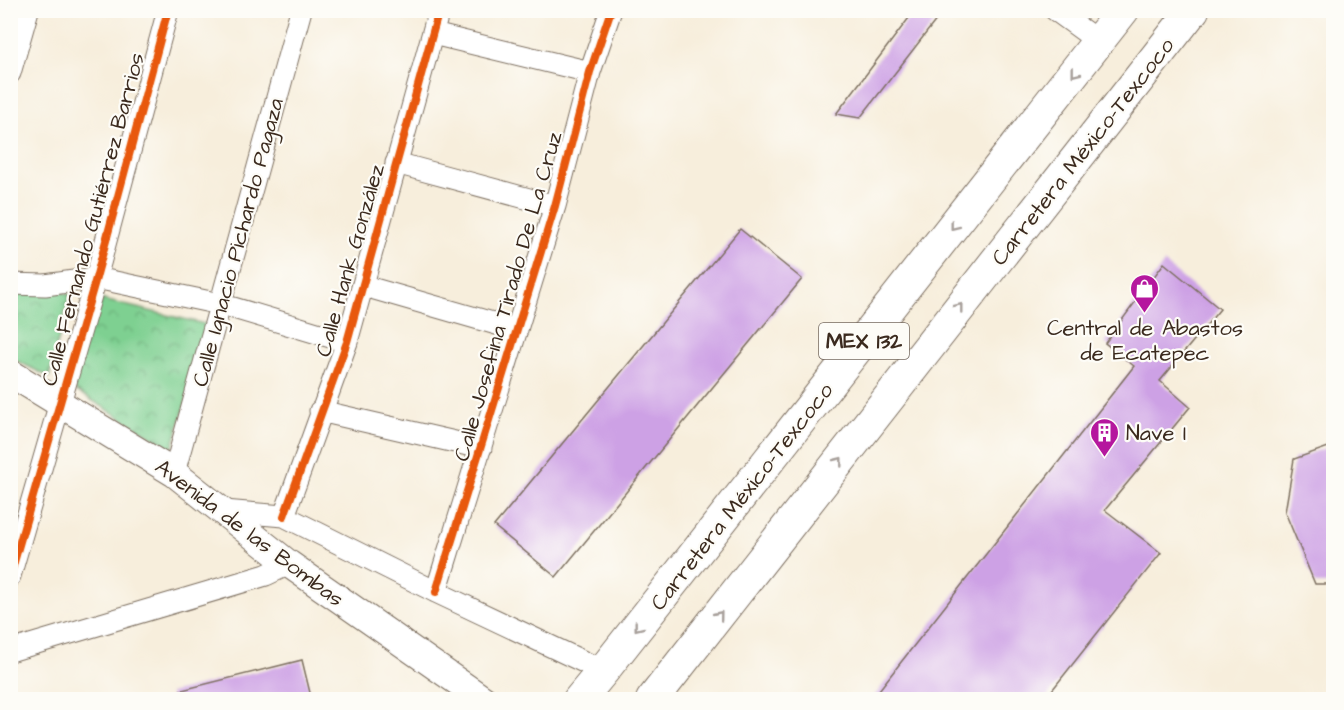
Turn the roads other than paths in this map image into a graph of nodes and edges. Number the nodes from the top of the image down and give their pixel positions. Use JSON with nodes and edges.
{"nodes":[{"id":1,"x":28,"y":10,"type":"edge"},
{"id":2,"x":168,"y":10,"type":"edge"},
{"id":3,"x":301,"y":10,"type":"edge"},
{"id":4,"x":439,"y":10,"type":"edge"},
{"id":5,"x":611,"y":10,"type":"edge"},
{"id":6,"x":1054,"y":10,"type":"edge"},
{"id":7,"x":1124,"y":10,"type":"edge"},
{"id":8,"x":1193,"y":10,"type":"edge"},
{"id":9,"x":432,"y":34,"type":"junction"},
{"id":10,"x":1099,"y":42,"type":"junction"},
{"id":11,"x":590,"y":72,"type":"junction"},
{"id":12,"x":10,"y":73,"type":"edge"},
{"id":13,"x":396,"y":163,"type":"junction"},
{"id":14,"x":555,"y":206,"type":"junction"},
{"id":15,"x":96,"y":278,"type":"junction"},
{"id":16,"x":10,"y":284,"type":"edge"},
{"id":17,"x":364,"y":286,"type":"junction"},
{"id":18,"x":220,"y":304,"type":"junction"},
{"id":19,"x":517,"y":330,"type":"junction"},
{"id":20,"x":347,"y":342,"type":"junction"},
{"id":21,"x":10,"y":373,"type":"edge"},
{"id":22,"x":60,"y":403,"type":"junction"},
{"id":23,"x":321,"y":411,"type":"junction"},
{"id":24,"x":481,"y":448,"type":"junction"},
{"id":25,"x":174,"y":473,"type":"junction"},
{"id":26,"x":224,"y":511,"type":"junction"},
{"id":27,"x":284,"y":516,"type":"junction"},
{"id":28,"x":289,"y":564,"type":"junction"},
{"id":29,"x":10,"y":576,"type":"edge"},
{"id":30,"x":436,"y":592,"type":"junction"},
{"id":31,"x":10,"y":651,"type":"edge"},
{"id":32,"x":603,"y":671,"type":"junction"},
{"id":33,"x":477,"y":695,"type":"edge"},
{"id":34,"x":579,"y":699,"type":"edge"},
{"id":35,"x":652,"y":699,"type":"edge"}],
"edges":[{"from":1,"to":12,"type":"street"},
{"from":2,"to":15,"type":"street","name":"Calle Fernando Gutiérrez Barrios"},
{"from":3,"to":18,"type":"street","name":"Calle Ignacio Pichardo Pagaza"},
{"from":4,"to":9,"type":"street","name":"Calle Hank González"},
{"from":5,"to":11,"type":"street","name":"Calle Josefina Tirado De La Cruz"},
{"from":6,"to":10,"type":"street"},
{"from":7,"to":10,"type":"highway","name":"Carretera México-Texcoco","number":"MEX 132"},
{"from":35,"to":8,"type":"highway","name":"Carretera México-Texcoco","number":"MEX 132","one_way":true},
{"from":9,"to":11,"type":"street"},
{"from":9,"to":13,"type":"street","name":"Calle Hank González"},
{"from":10,"to":32,"type":"highway","name":"Carretera México-Texcoco","number":"MEX 132","one_way":true},
{"from":11,"to":14,"type":"street","name":"Calle Josefina Tirado De La Cruz"},
{"from":13,"to":14,"type":"street"},
{"from":13,"to":17,"type":"street","name":"Calle Hank González"},
{"from":14,"to":19,"type":"street","name":"Calle Josefina Tirado De La Cruz"},
{"from":15,"to":16,"type":"street"},
{"from":15,"to":18,"type":"street"},
{"from":15,"to":22,"type":"street","name":"Calle Fernando Gutiérrez Barrios"},
{"from":17,"to":19,"type":"street"},
{"from":17,"to":20,"type":"street","name":"Calle Hank González"},
{"from":18,"to":20,"type":"street"},
{"from":18,"to":25,"type":"street","name":"Calle Ignacio Pichardo Pagaza"},
{"from":19,"to":24,"type":"street","name":"Calle Josefina Tirado De La Cruz"},
{"from":20,"to":23,"type":"street","name":"Calle Hank González"},
{"from":21,"to":22,"type":"main road","name":"Avenida de las Bombas"},
{"from":22,"to":25,"type":"main road","name":"Avenida de las Bombas"},
{"from":22,"to":29,"type":"street","name":"Calle Fernando Gutiérrez Barrios"},
{"from":23,"to":24,"type":"street"},
{"from":23,"to":27,"type":"street","name":"Calle Hank González"},
{"from":24,"to":30,"type":"street","name":"Calle Josefina Tirado De La Cruz"},
{"from":25,"to":26,"type":"main road","name":"Avenida de las Bombas"},
{"from":26,"to":27,"type":"street"},
{"from":26,"to":28,"type":"main road","name":"Avenida de las Bombas"},
{"from":27,"to":30,"type":"street"},
{"from":28,"to":31,"type":"street"},
{"from":28,"to":33,"type":"main road","name":"Avenida de las Bombas"},
{"from":30,"to":32,"type":"street"},
{"from":32,"to":34,"type":"highway","number":"MEX 132"}]}
